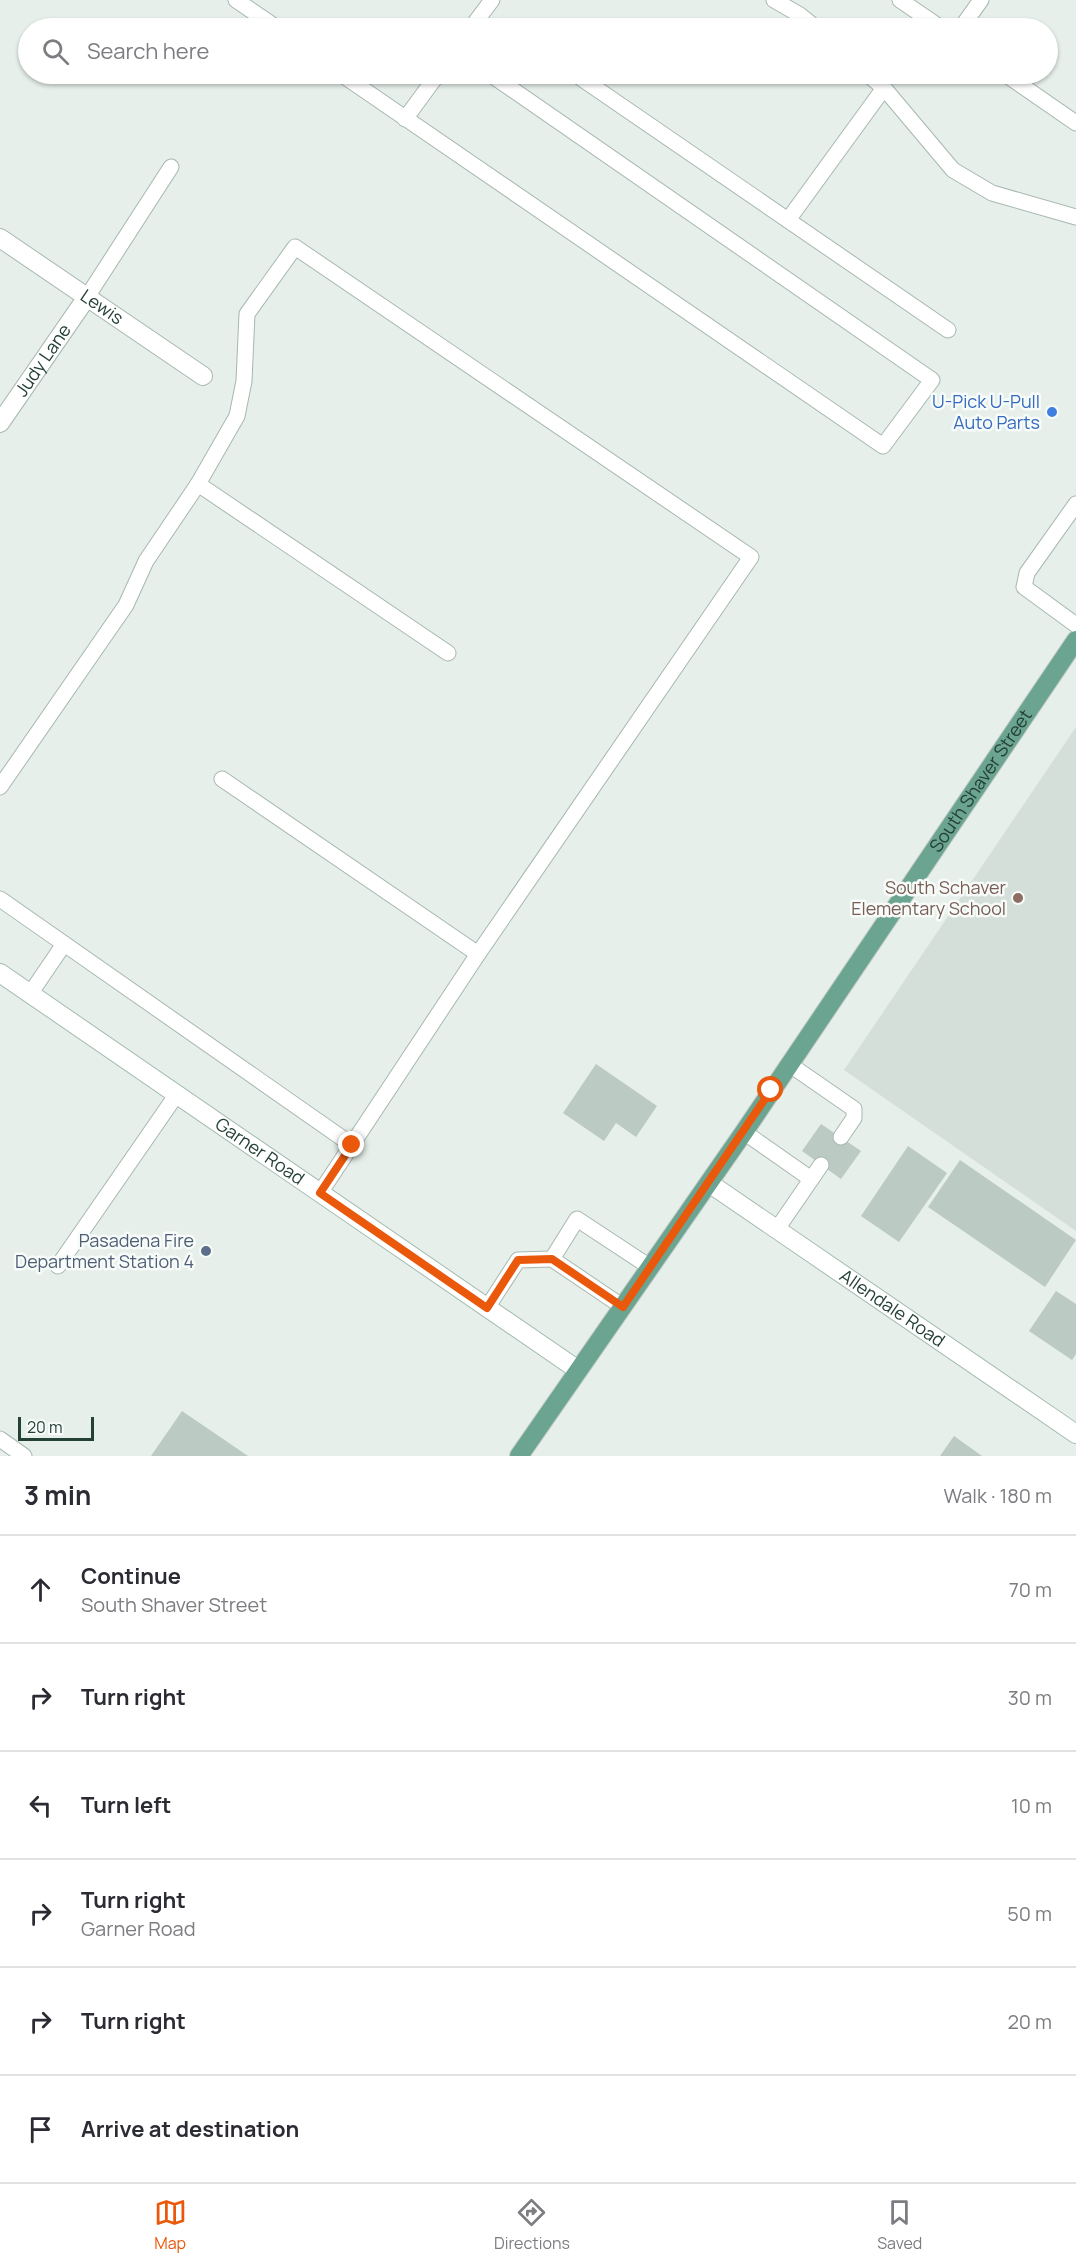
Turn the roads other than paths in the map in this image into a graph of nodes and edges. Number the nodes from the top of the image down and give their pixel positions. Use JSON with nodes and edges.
{"nodes":[{"id":1,"x":237,"y":0,"type":"edge"},
{"id":2,"x":492,"y":0,"type":"edge"},
{"id":3,"x":774,"y":0,"type":"edge"},
{"id":4,"x":900,"y":0,"type":"edge"},
{"id":5,"x":981,"y":0,"type":"edge"},
{"id":6,"x":263,"y":18,"type":"edge"},
{"id":7,"x":478,"y":18,"type":"edge"},
{"id":8,"x":804,"y":18,"type":"edge"},
{"id":9,"x":926,"y":18,"type":"edge"},
{"id":10,"x":968,"y":18,"type":"edge"},
{"id":11,"x":356,"y":84,"type":"edge"},
{"id":12,"x":430,"y":84,"type":"edge"},
{"id":13,"x":504,"y":84,"type":"edge"},
{"id":14,"x":590,"y":84,"type":"edge"},
{"id":15,"x":879,"y":84,"type":"edge"},
{"id":16,"x":1019,"y":84,"type":"edge"},
{"id":17,"x":884,"y":88,"type":"junction"},
{"id":18,"x":405,"y":118,"type":"junction"},
{"id":19,"x":1076,"y":123,"type":"edge"},
{"id":20,"x":171,"y":167,"type":"dead end"},
{"id":21,"x":1076,"y":217,"type":"edge"},
{"id":22,"x":788,"y":220,"type":"junction"},
{"id":23,"x":0,"y":237,"type":"edge"},
{"id":24,"x":87,"y":297,"type":"junction"},
{"id":25,"x":948,"y":330,"type":"dead end"},
{"id":26,"x":203,"y":376,"type":"dead end"},
{"id":27,"x":0,"y":423,"type":"edge"},
{"id":28,"x":198,"y":484,"type":"junction"},
{"id":29,"x":1076,"y":504,"type":"edge"},
{"id":30,"x":1070,"y":526,"type":"edge"},
{"id":31,"x":1076,"y":625,"type":"edge"},
{"id":32,"x":1076,"y":640,"type":"edge"},
{"id":33,"x":448,"y":653,"type":"dead end"},
{"id":34,"x":222,"y":779,"type":"dead end"},
{"id":35,"x":0,"y":788,"type":"edge"},
{"id":36,"x":0,"y":899,"type":"edge"},
{"id":37,"x":64,"y":944,"type":"junction"},
{"id":38,"x":478,"y":954,"type":"junction"},
{"id":39,"x":0,"y":973,"type":"edge"},
{"id":40,"x":30,"y":994,"type":"junction"},
{"id":41,"x":789,"y":1064,"type":"junction"},
{"id":42,"x":177,"y":1094,"type":"junction"},
{"id":43,"x":744,"y":1132,"type":"junction"},
{"id":44,"x":841,"y":1137,"type":"dead end"},
{"id":45,"x":352,"y":1145,"type":"junction"},
{"id":46,"x":821,"y":1165,"type":"dead end"},
{"id":47,"x":811,"y":1179,"type":"junction"},
{"id":48,"x":709,"y":1183,"type":"junction"},
{"id":49,"x":320,"y":1193,"type":"junction"},
{"id":50,"x":777,"y":1229,"type":"junction"},
{"id":51,"x":552,"y":1259,"type":"junction"},
{"id":52,"x":58,"y":1266,"type":"dead end"},
{"id":53,"x":650,"y":1267,"type":"junction"},
{"id":54,"x":623,"y":1307,"type":"junction"},
{"id":55,"x":487,"y":1308,"type":"junction"},
{"id":56,"x":578,"y":1370,"type":"junction"},
{"id":57,"x":1076,"y":1434,"type":"edge"},
{"id":58,"x":0,"y":1440,"type":"edge"},
{"id":59,"x":24,"y":1456,"type":"edge"},
{"id":60,"x":519,"y":1456,"type":"edge"}],
"edges":[{"from":1,"to":6,"type":"lane"},
{"from":2,"to":7,"type":"lane"},
{"from":3,"to":8,"type":"lane"},
{"from":4,"to":9,"type":"lane"},
{"from":5,"to":10,"type":"lane"},
{"from":11,"to":18,"type":"lane"},
{"from":12,"to":18,"type":"lane"},
{"from":13,"to":18,"type":"lane"},
{"from":14,"to":22,"type":"lane"},
{"from":15,"to":17,"type":"lane"},
{"from":16,"to":19,"type":"lane"},
{"from":17,"to":21,"type":"lane"},
{"from":17,"to":22,"type":"lane"},
{"from":20,"to":24,"type":"lane"},
{"from":22,"to":25,"type":"lane"},
{"from":23,"to":24,"type":"street","name":"Lewis"},
{"from":24,"to":26,"type":"street","name":"Lewis"},
{"from":24,"to":27,"type":"street","name":"Judy Lane"},
{"from":28,"to":33,"type":"lane"},
{"from":28,"to":35,"type":"lane"},
{"from":28,"to":38,"type":"lane"},
{"from":29,"to":30,"type":"lane"},
{"from":30,"to":31,"type":"lane"},
{"from":32,"to":41,"type":"main road","name":"South Shaver Street"},
{"from":34,"to":38,"type":"lane"},
{"from":36,"to":37,"type":"lane"},
{"from":37,"to":40,"type":"lane"},
{"from":37,"to":45,"type":"lane"},
{"from":38,"to":45,"type":"lane"},
{"from":39,"to":40,"type":"street","name":"Garner Road"},
{"from":40,"to":42,"type":"street","name":"Garner Road"},
{"from":41,"to":43,"type":"main road","name":"South Shaver Street"},
{"from":41,"to":44,"type":"lane"},
{"from":42,"to":49,"type":"street","name":"Garner Road"},
{"from":42,"to":52,"type":"lane"},
{"from":43,"to":47,"type":"lane"},
{"from":43,"to":48,"type":"main road","name":"South Shaver Street"},
{"from":45,"to":49,"type":"lane"},
{"from":46,"to":47,"type":"lane"},
{"from":47,"to":50,"type":"lane"},
{"from":48,"to":50,"type":"street","name":"Allendale Road"},
{"from":48,"to":53,"type":"main road","name":"South Shaver Street"},
{"from":49,"to":55,"type":"street","name":"Garner Road"},
{"from":50,"to":57,"type":"street","name":"Allendale Road"},
{"from":51,"to":53,"type":"lane"},
{"from":51,"to":54,"type":"lane"},
{"from":51,"to":55,"type":"lane"},
{"from":53,"to":54,"type":"main road","name":"South Shaver Street"},
{"from":54,"to":56,"type":"main road","name":"South Shaver Street"},
{"from":55,"to":56,"type":"street","name":"Garner Road"},
{"from":56,"to":60,"type":"main road","name":"South Shaver Street"},
{"from":58,"to":59,"type":"lane"}]}
